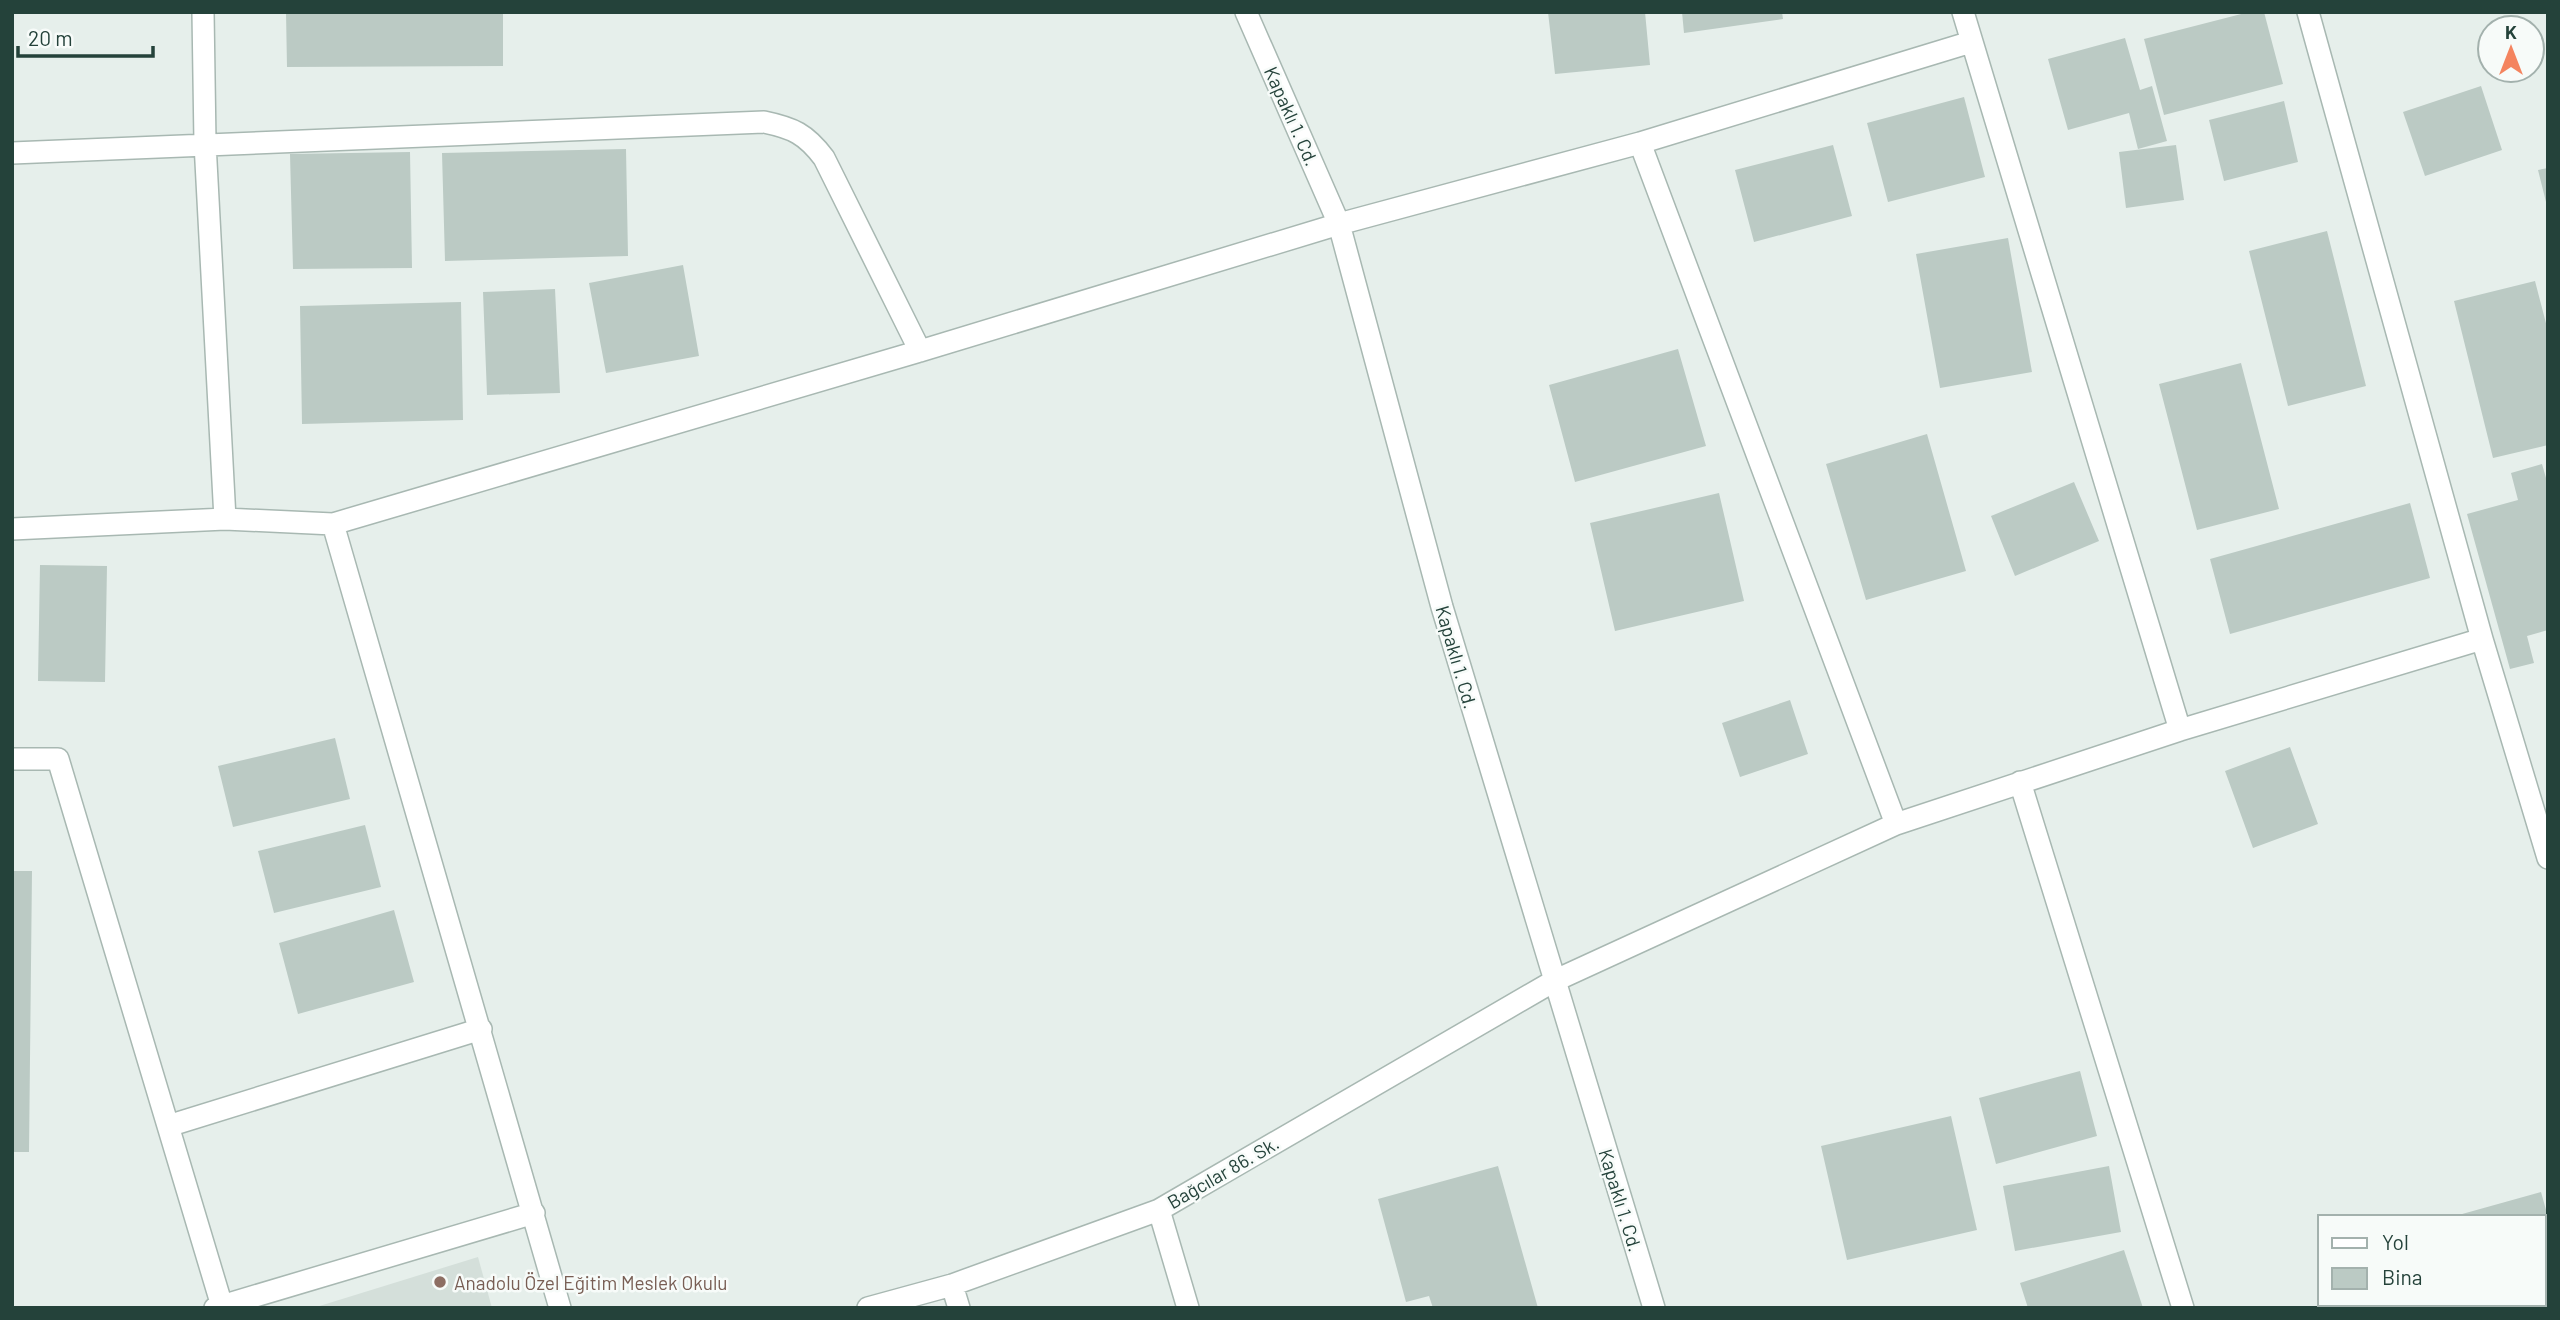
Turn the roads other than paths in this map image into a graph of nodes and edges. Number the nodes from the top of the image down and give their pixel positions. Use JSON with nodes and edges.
{"nodes":[{"id":1,"x":204,"y":12,"type":"edge"},
{"id":2,"x":1247,"y":12,"type":"edge"},
{"id":3,"x":1964,"y":12,"type":"edge"},
{"id":4,"x":2308,"y":12,"type":"edge"},
{"id":5,"x":1971,"y":42,"type":"junction"},
{"id":6,"x":205,"y":143,"type":"junction"},
{"id":7,"x":1640,"y":143,"type":"junction"},
{"id":8,"x":12,"y":153,"type":"edge"},
{"id":9,"x":1339,"y":224,"type":"junction"},
{"id":10,"x":920,"y":351,"type":"junction"},
{"id":11,"x":225,"y":519,"type":"junction"},
{"id":12,"x":333,"y":524,"type":"junction"},
{"id":13,"x":12,"y":529,"type":"edge"},
{"id":14,"x":2482,"y":639,"type":"junction"},
{"id":15,"x":2180,"y":730,"type":"junction"},
{"id":16,"x":12,"y":759,"type":"edge"},
{"id":17,"x":2020,"y":782,"type":"junction"},
{"id":18,"x":1896,"y":824,"type":"junction"},
{"id":19,"x":2548,"y":858,"type":"edge"},
{"id":20,"x":1554,"y":981,"type":"junction"},
{"id":21,"x":481,"y":1029,"type":"junction"},
{"id":22,"x":168,"y":1126,"type":"junction"},
{"id":23,"x":1159,"y":1210,"type":"junction"},
{"id":24,"x":534,"y":1213,"type":"junction"},
{"id":25,"x":952,"y":1285,"type":"junction"},
{"id":26,"x":218,"y":1307,"type":"edge"},
{"id":27,"x":560,"y":1308,"type":"edge"},
{"id":28,"x":868,"y":1308,"type":"edge"},
{"id":29,"x":959,"y":1308,"type":"edge"},
{"id":30,"x":1188,"y":1308,"type":"edge"},
{"id":31,"x":1654,"y":1308,"type":"edge"},
{"id":32,"x":2183,"y":1308,"type":"edge"}],
"edges":[{"from":1,"to":6,"type":"street"},
{"from":2,"to":9,"type":"street","name":"Kapaklı 1. Cd."},
{"from":3,"to":5,"type":"street"},
{"from":4,"to":14,"type":"street"},
{"from":5,"to":7,"type":"street"},
{"from":5,"to":15,"type":"street"},
{"from":6,"to":8,"type":"street"},
{"from":6,"to":10,"type":"street"},
{"from":6,"to":11,"type":"street"},
{"from":7,"to":9,"type":"street"},
{"from":7,"to":18,"type":"street"},
{"from":9,"to":10,"type":"street"},
{"from":9,"to":20,"type":"street","name":"Kapaklı 1. Cd."},
{"from":10,"to":12,"type":"street"},
{"from":11,"to":12,"type":"street"},
{"from":11,"to":13,"type":"street"},
{"from":12,"to":21,"type":"street"},
{"from":14,"to":15,"type":"street","name":"Bağcılar 86. Sk."},
{"from":14,"to":19,"type":"street"},
{"from":15,"to":17,"type":"street","name":"Bağcılar 86. Sk."},
{"from":16,"to":22,"type":"street"},
{"from":17,"to":18,"type":"street","name":"Bağcılar 86. Sk."},
{"from":17,"to":32,"type":"street"},
{"from":18,"to":20,"type":"street","name":"Bağcılar 86. Sk."},
{"from":20,"to":23,"type":"street","name":"Bağcılar 86. Sk."},
{"from":20,"to":31,"type":"street","name":"Kapaklı 1. Cd."},
{"from":21,"to":22,"type":"street"},
{"from":21,"to":24,"type":"street"},
{"from":22,"to":26,"type":"street"},
{"from":23,"to":25,"type":"street","name":"Bağcılar 86. Sk."},
{"from":23,"to":30,"type":"street"},
{"from":24,"to":26,"type":"street"},
{"from":24,"to":27,"type":"street"},
{"from":25,"to":28,"type":"street","name":"Bağcılar 86. Sk."},
{"from":25,"to":29,"type":"street"}]}
